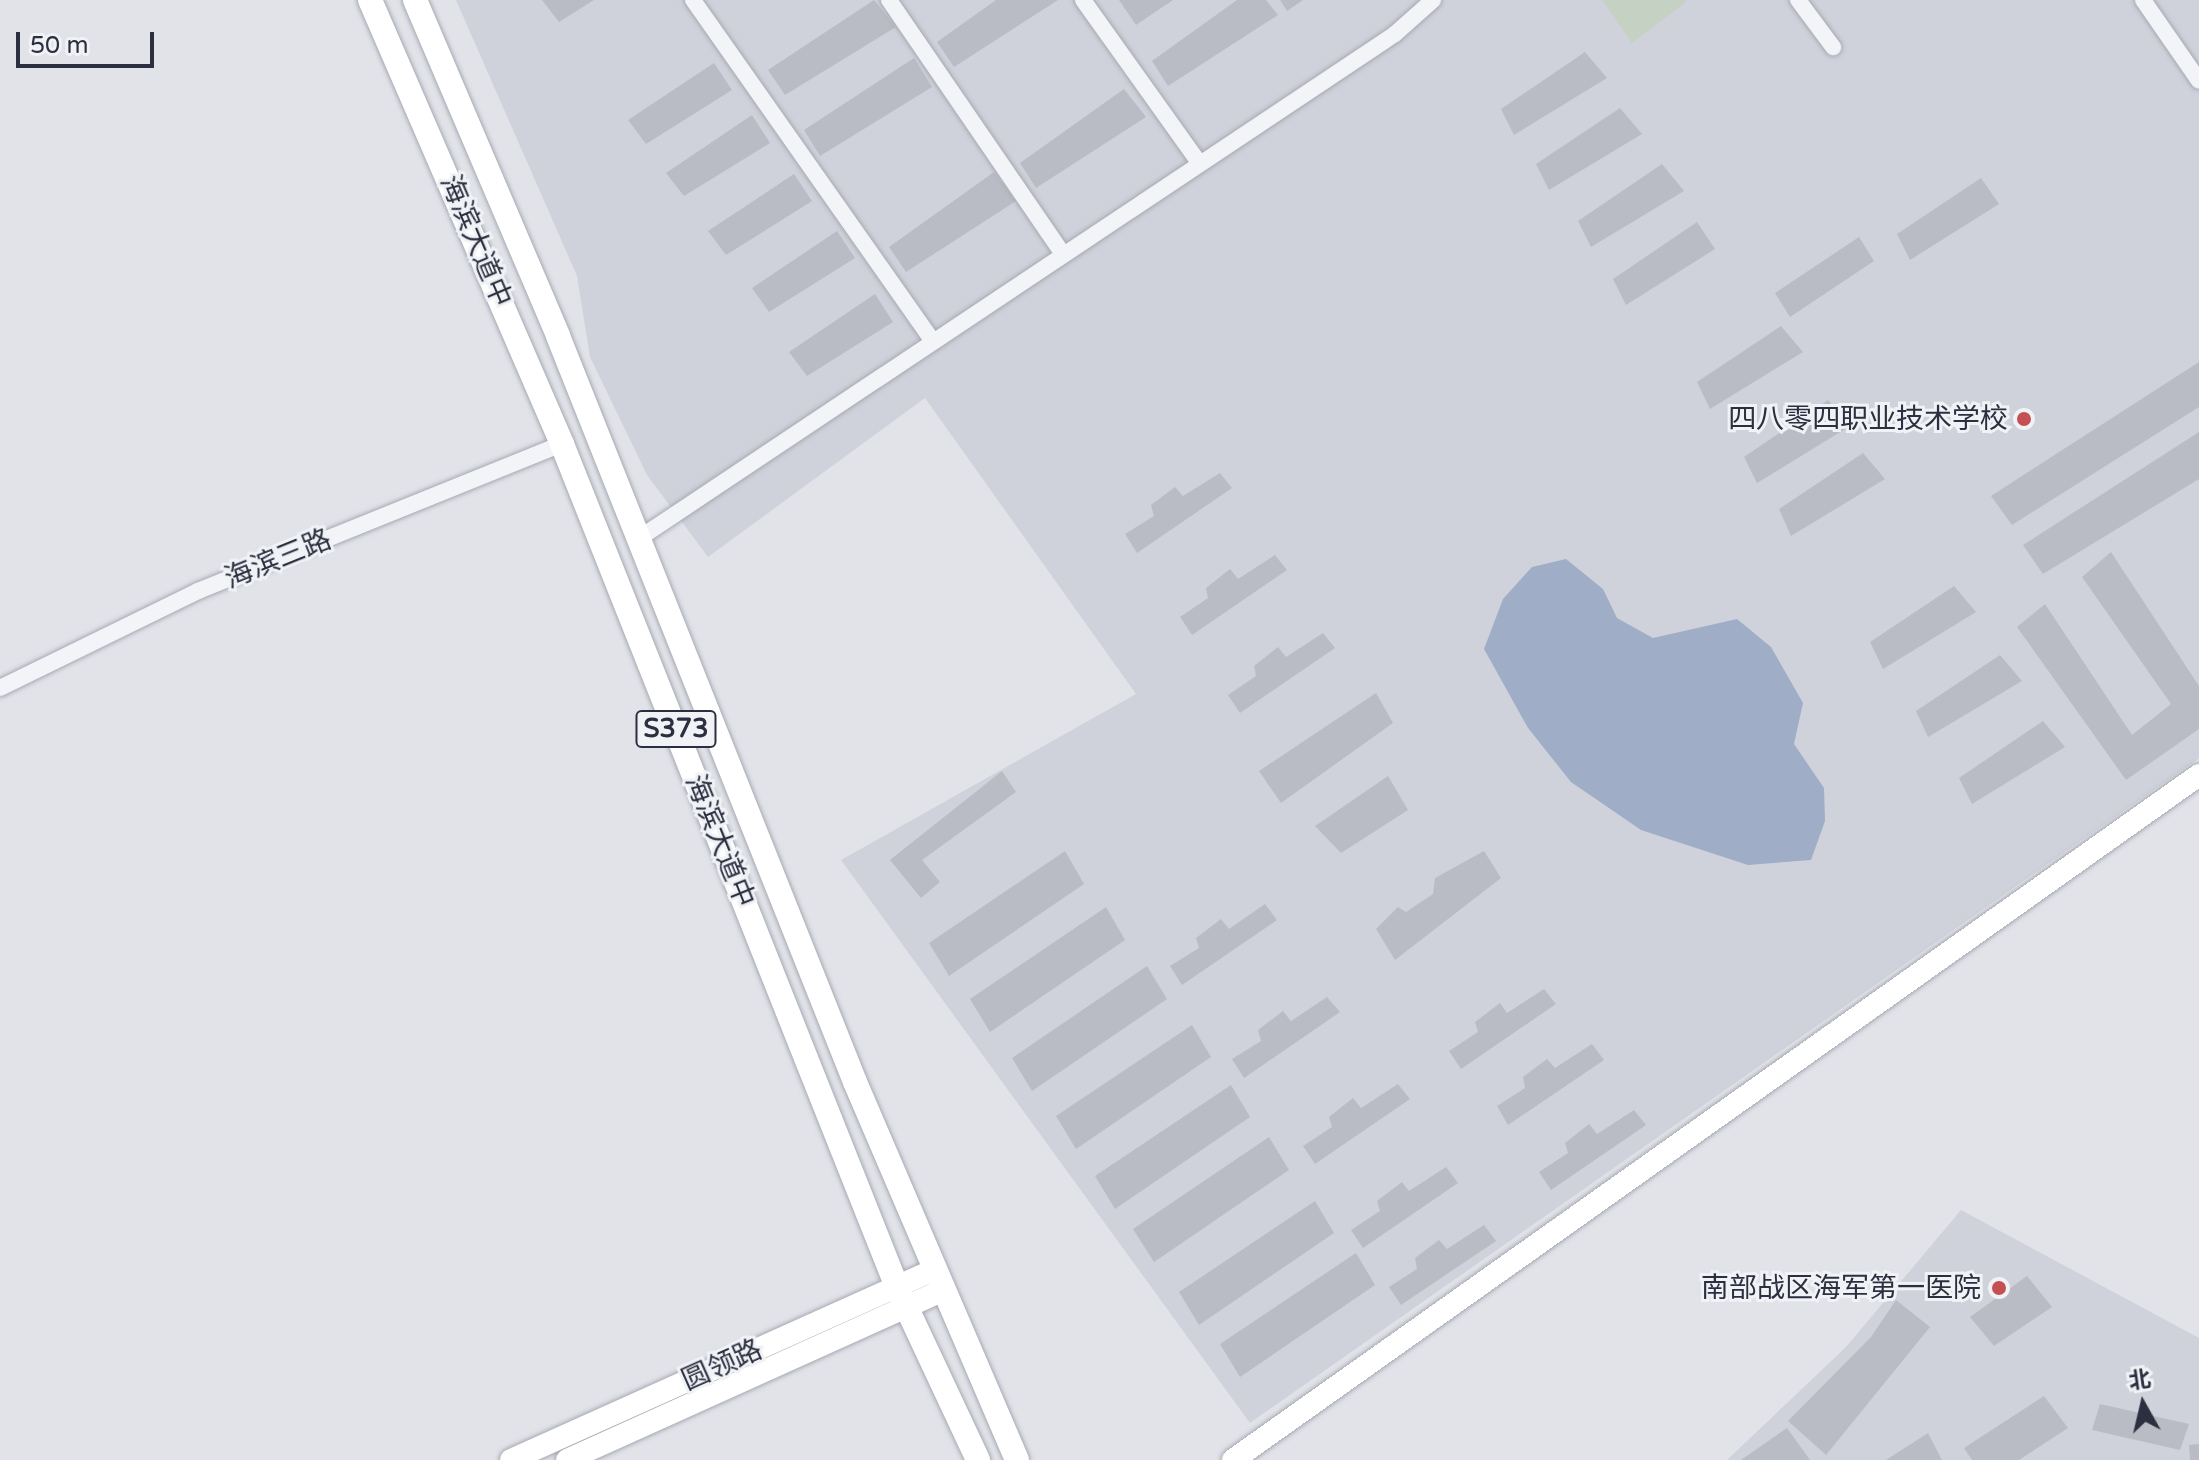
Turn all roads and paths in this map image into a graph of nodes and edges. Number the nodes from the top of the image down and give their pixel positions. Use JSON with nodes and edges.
{"nodes":[{"id":1,"x":370,"y":0,"type":"edge"},
{"id":2,"x":415,"y":0,"type":"edge"},
{"id":3,"x":693,"y":0,"type":"edge"},
{"id":4,"x":889,"y":0,"type":"edge"},
{"id":5,"x":1083,"y":0,"type":"edge"},
{"id":6,"x":1433,"y":0,"type":"edge"},
{"id":7,"x":1798,"y":0,"type":"edge"},
{"id":8,"x":2143,"y":0,"type":"edge"},
{"id":9,"x":1833,"y":47,"type":"dead end"},
{"id":10,"x":2199,"y":81,"type":"edge"},
{"id":11,"x":1200,"y":164,"type":"junction"},
{"id":12,"x":1063,"y":254,"type":"junction"},
{"id":13,"x":933,"y":341,"type":"junction"},
{"id":14,"x":562,"y":444,"type":"junction"},
{"id":15,"x":638,"y":539,"type":"junction"},
{"id":16,"x":0,"y":688,"type":"edge"},
{"id":17,"x":2199,"y":775,"type":"edge"},
{"id":18,"x":938,"y":1280,"type":"junction"},
{"id":19,"x":902,"y":1297,"type":"junction"},
{"id":20,"x":511,"y":1460,"type":"edge"},
{"id":21,"x":567,"y":1460,"type":"edge"},
{"id":22,"x":978,"y":1460,"type":"edge"},
{"id":23,"x":1017,"y":1460,"type":"edge"},
{"id":24,"x":1233,"y":1460,"type":"edge"}],
"edges":[{"from":1,"to":14,"type":"main road","name":"海滨大道中","number":"S373"},
{"from":2,"to":15,"type":"main road","name":"海滨大道中","number":"S373"},
{"from":3,"to":13,"type":"street"},
{"from":4,"to":12,"type":"street"},
{"from":5,"to":11,"type":"street"},
{"from":6,"to":11,"type":"street"},
{"from":7,"to":9,"type":"street"},
{"from":8,"to":10,"type":"street"},
{"from":11,"to":12,"type":"street"},
{"from":12,"to":13,"type":"street"},
{"from":13,"to":15,"type":"street"},
{"from":14,"to":16,"type":"street","name":"海滨三路"},
{"from":14,"to":19,"type":"main road","name":"海滨大道中","number":"S373"},
{"from":15,"to":18,"type":"main road","name":"海滨大道中","number":"S373"},
{"from":17,"to":24,"type":"street"},
{"from":18,"to":19,"type":"street","name":"圆领路"},
{"from":18,"to":23,"type":"main road","name":"海滨大道中","number":"S373"},
{"from":19,"to":20,"type":"street","name":"圆领路"},
{"from":19,"to":21,"type":"street","name":"圆领路"},
{"from":19,"to":22,"type":"main road","name":"海滨大道中","number":"S373"}]}
